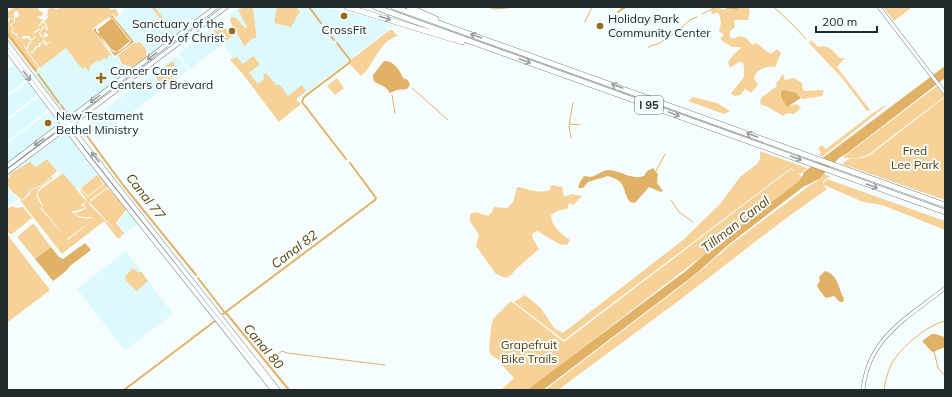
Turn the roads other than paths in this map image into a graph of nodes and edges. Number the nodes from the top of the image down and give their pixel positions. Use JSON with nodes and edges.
{"nodes":[{"id":1,"x":216,"y":7,"type":"edge"},
{"id":2,"x":226,"y":7,"type":"edge"},
{"id":3,"x":347,"y":7,"type":"edge"},
{"id":4,"x":375,"y":7,"type":"edge"},
{"id":5,"x":394,"y":7,"type":"edge"},
{"id":6,"x":409,"y":7,"type":"edge"},
{"id":7,"x":880,"y":7,"type":"edge"},
{"id":8,"x":210,"y":12,"type":"junction"},
{"id":9,"x":206,"y":22,"type":"junction"},
{"id":10,"x":457,"y":29,"type":"junction"},
{"id":11,"x":7,"y":43,"type":"edge"},
{"id":12,"x":488,"y":48,"type":"junction"},
{"id":13,"x":7,"y":50,"type":"edge"},
{"id":14,"x":124,"y":77,"type":"junction"},
{"id":15,"x":120,"y":87,"type":"junction"},
{"id":16,"x":945,"y":93,"type":"edge"},
{"id":17,"x":65,"y":122,"type":"junction"},
{"id":18,"x":68,"y":127,"type":"junction"},
{"id":19,"x":7,"y":167,"type":"edge"},
{"id":20,"x":7,"y":172,"type":"edge"},
{"id":21,"x":110,"y":184,"type":"junction"},
{"id":22,"x":117,"y":186,"type":"junction"},
{"id":23,"x":945,"y":205,"type":"edge"},
{"id":24,"x":945,"y":212,"type":"edge"},
{"id":25,"x":945,"y":288,"type":"edge"},
{"id":26,"x":273,"y":390,"type":"edge"},
{"id":27,"x":278,"y":390,"type":"edge"},
{"id":28,"x":863,"y":390,"type":"edge"}],
"edges":[{"from":1,"to":8,"type":"main road"},
{"from":2,"to":9,"type":"main road"},
{"from":3,"to":12,"type":"highway","one_way":true},
{"from":4,"to":12,"type":"highway","number":"I 95"},
{"from":5,"to":10,"type":"highway","number":"I 95"},
{"from":6,"to":10,"type":"highway"},
{"from":7,"to":16,"type":"street"},
{"from":8,"to":9,"type":"main road"},
{"from":8,"to":14,"type":"main road","one_way":true},
{"from":9,"to":15,"type":"main road"},
{"from":23,"to":10,"type":"highway","number":"I 95","one_way":true},
{"from":11,"to":17,"type":"main road"},
{"from":12,"to":24,"type":"highway","number":"I 95","one_way":true},
{"from":13,"to":17,"type":"main road","one_way":true},
{"from":14,"to":15,"type":"main road"},
{"from":14,"to":17,"type":"main road","one_way":true},
{"from":15,"to":18,"type":"main road"},
{"from":17,"to":18,"type":"main road"},
{"from":17,"to":19,"type":"main road","one_way":true},
{"from":18,"to":20,"type":"main road"},
{"from":18,"to":21,"type":"main road"},
{"from":22,"to":18,"type":"main road","one_way":true},
{"from":21,"to":22,"type":"main road"},
{"from":21,"to":26,"type":"main road"},
{"from":22,"to":27,"type":"main road"},
{"from":25,"to":28,"type":"street"}]}
